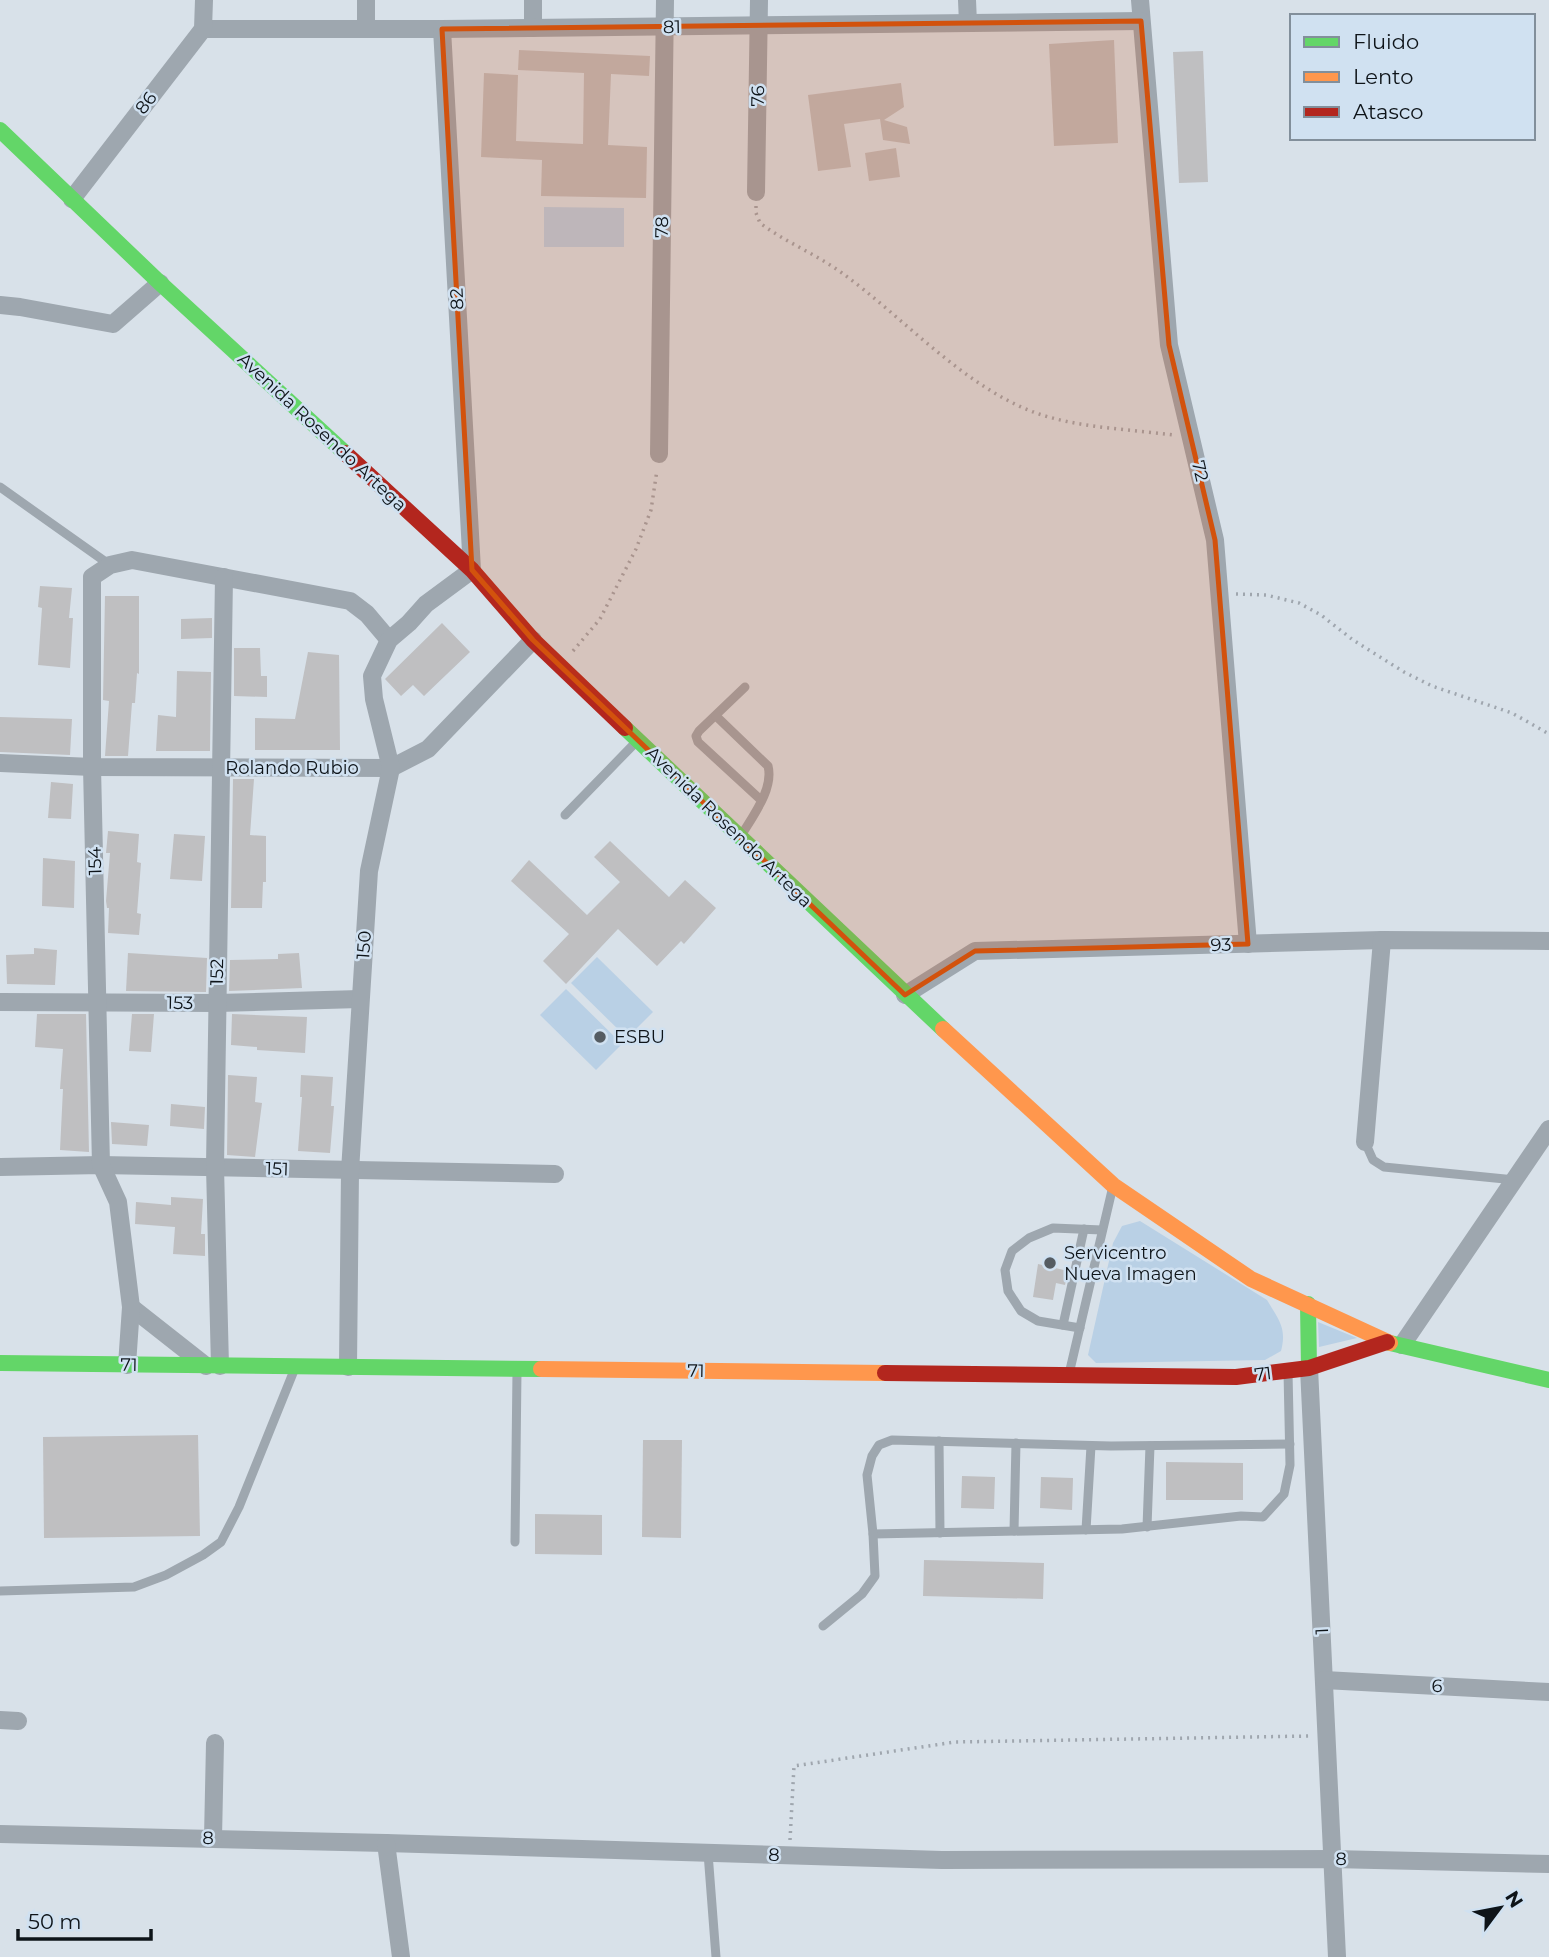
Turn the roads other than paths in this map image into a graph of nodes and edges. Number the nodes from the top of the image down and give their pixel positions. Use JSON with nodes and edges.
{"nodes":[{"id":1,"x":204,"y":0,"type":"edge"},
{"id":2,"x":366,"y":0,"type":"edge"},
{"id":3,"x":533,"y":0,"type":"edge"},
{"id":4,"x":664,"y":0,"type":"edge"},
{"id":5,"x":759,"y":0,"type":"edge"},
{"id":6,"x":967,"y":0,"type":"edge"},
{"id":7,"x":1140,"y":0,"type":"edge"},
{"id":8,"x":1141,"y":21,"type":"junction"},
{"id":9,"x":968,"y":23,"type":"junction"},
{"id":10,"x":759,"y":26,"type":"junction"},
{"id":11,"x":665,"y":27,"type":"junction"},
{"id":12,"x":366,"y":28,"type":"junction"},
{"id":13,"x":533,"y":28,"type":"junction"},
{"id":14,"x":203,"y":29,"type":"junction"},
{"id":15,"x":442,"y":29,"type":"junction"},
{"id":16,"x":0,"y":130,"type":"edge"},
{"id":17,"x":756,"y":192,"type":"road end"},
{"id":18,"x":72,"y":200,"type":"junction"},
{"id":19,"x":160,"y":283,"type":"junction"},
{"id":20,"x":0,"y":306,"type":"edge"},
{"id":21,"x":659,"y":454,"type":"road end"},
{"id":22,"x":0,"y":487,"type":"edge"},
{"id":23,"x":110,"y":565,"type":"junction"},
{"id":24,"x":472,"y":570,"type":"junction"},
{"id":25,"x":224,"y":578,"type":"junction"},
{"id":26,"x":389,"y":640,"type":"junction"},
{"id":27,"x":533,"y":640,"type":"junction"},
{"id":28,"x":745,"y":687,"type":"dead end"},
{"id":29,"x":716,"y":716,"type":"junction"},
{"id":30,"x":638,"y":740,"type":"junction"},
{"id":31,"x":0,"y":763,"type":"edge"},
{"id":32,"x":92,"y":767,"type":"junction"},
{"id":33,"x":391,"y":768,"type":"junction"},
{"id":34,"x":220,"y":769,"type":"junction"},
{"id":35,"x":761,"y":800,"type":"junction"},
{"id":36,"x":565,"y":814,"type":"dead end"},
{"id":37,"x":740,"y":837,"type":"junction"},
{"id":38,"x":1382,"y":940,"type":"junction"},
{"id":39,"x":1549,"y":941,"type":"edge"},
{"id":40,"x":1248,"y":944,"type":"junction"},
{"id":41,"x":905,"y":995,"type":"junction"},
{"id":42,"x":360,"y":999,"type":"junction"},
{"id":43,"x":99,"y":1001,"type":"junction"},
{"id":44,"x":0,"y":1002,"type":"edge"},
{"id":45,"x":217,"y":1003,"type":"junction"},
{"id":46,"x":1549,"y":1129,"type":"edge"},
{"id":47,"x":1365,"y":1142,"type":"joint"},
{"id":48,"x":101,"y":1165,"type":"junction"},
{"id":49,"x":0,"y":1167,"type":"edge"},
{"id":50,"x":215,"y":1167,"type":"junction"},
{"id":51,"x":350,"y":1171,"type":"junction"},
{"id":52,"x":555,"y":1174,"type":"dead end"},
{"id":53,"x":1515,"y":1180,"type":"junction"},
{"id":54,"x":1113,"y":1185,"type":"junction"},
{"id":55,"x":1084,"y":1229,"type":"junction"},
{"id":56,"x":1102,"y":1230,"type":"junction"},
{"id":57,"x":1308,"y":1304,"type":"junction"},
{"id":58,"x":131,"y":1307,"type":"junction"},
{"id":59,"x":1063,"y":1325,"type":"junction"},
{"id":60,"x":1080,"y":1328,"type":"junction"},
{"id":61,"x":1394,"y":1343,"type":"junction"},
{"id":62,"x":0,"y":1363,"type":"edge"},
{"id":63,"x":127,"y":1364,"type":"junction"},
{"id":64,"x":213,"y":1366,"type":"junction"},
{"id":65,"x":296,"y":1367,"type":"junction"},
{"id":66,"x":348,"y":1367,"type":"junction"},
{"id":67,"x":1309,"y":1368,"type":"junction"},
{"id":68,"x":517,"y":1369,"type":"junction"},
{"id":69,"x":1288,"y":1371,"type":"junction"},
{"id":70,"x":1069,"y":1375,"type":"junction"},
{"id":71,"x":1549,"y":1380,"type":"edge"},
{"id":72,"x":939,"y":1441,"type":"junction"},
{"id":73,"x":1016,"y":1443,"type":"junction"},
{"id":74,"x":1290,"y":1444,"type":"junction"},
{"id":75,"x":1091,"y":1446,"type":"junction"},
{"id":76,"x":1150,"y":1446,"type":"junction"},
{"id":77,"x":1147,"y":1527,"type":"junction"},
{"id":78,"x":1086,"y":1530,"type":"junction"},
{"id":79,"x":1014,"y":1531,"type":"junction"},
{"id":80,"x":940,"y":1533,"type":"junction"},
{"id":81,"x":873,"y":1534,"type":"junction"},
{"id":82,"x":515,"y":1542,"type":"dead end"},
{"id":83,"x":0,"y":1591,"type":"edge"},
{"id":84,"x":823,"y":1626,"type":"dead end"},
{"id":85,"x":1324,"y":1680,"type":"junction"},
{"id":86,"x":1549,"y":1692,"type":"edge"},
{"id":87,"x":215,"y":1743,"type":"dead end"},
{"id":88,"x":0,"y":1834,"type":"edge"},
{"id":89,"x":212,"y":1838,"type":"junction"},
{"id":90,"x":386,"y":1843,"type":"junction"},
{"id":91,"x":708,"y":1853,"type":"junction"},
{"id":92,"x":1332,"y":1859,"type":"junction"},
{"id":93,"x":1549,"y":1864,"type":"edge"},
{"id":94,"x":401,"y":1957,"type":"edge"},
{"id":95,"x":716,"y":1957,"type":"edge"},
{"id":96,"x":1337,"y":1957,"type":"edge"}],
"edges":[{"from":1,"to":14,"type":"street"},
{"from":2,"to":12,"type":"street"},
{"from":3,"to":13,"type":"street"},
{"from":4,"to":11,"type":"street","name":"78"},
{"from":5,"to":10,"type":"street","name":"76"},
{"from":6,"to":9,"type":"street"},
{"from":7,"to":8,"type":"street","name":"72"},
{"from":8,"to":9,"type":"street","name":"81"},
{"from":8,"to":40,"type":"street","name":"72"},
{"from":9,"to":10,"type":"street","name":"81"},
{"from":10,"to":11,"type":"street","name":"81"},
{"from":10,"to":17,"type":"street","name":"76"},
{"from":11,"to":13,"type":"street","name":"81"},
{"from":11,"to":21,"type":"street","name":"78"},
{"from":12,"to":14,"type":"street","name":"81"},
{"from":12,"to":15,"type":"street","name":"81"},
{"from":13,"to":15,"type":"street","name":"81"},
{"from":14,"to":18,"type":"street","name":"86"},
{"from":15,"to":24,"type":"street","name":"82"},
{"from":16,"to":18,"type":"main road","name":"Avenida Rosendo Artega"},
{"from":18,"to":19,"type":"main road","name":"Avenida Rosendo Artega"},
{"from":19,"to":20,"type":"street"},
{"from":19,"to":24,"type":"main road","name":"Avenida Rosendo Artega"},
{"from":22,"to":23,"type":"lane"},
{"from":23,"to":25,"type":"street"},
{"from":23,"to":32,"type":"street","name":"154"},
{"from":24,"to":26,"type":"street","name":"150"},
{"from":24,"to":27,"type":"main road","name":"Avenida Rosendo Artega"},
{"from":25,"to":26,"type":"street"},
{"from":25,"to":34,"type":"street","name":"152"},
{"from":26,"to":33,"type":"street","name":"150"},
{"from":27,"to":30,"type":"main road","name":"Avenida Rosendo Artega"},
{"from":27,"to":33,"type":"street","name":"Rolando Rubio"},
{"from":28,"to":29,"type":"lane"},
{"from":29,"to":35,"type":"lane"},
{"from":29,"to":35,"type":"lane"},
{"from":30,"to":36,"type":"lane"},
{"from":30,"to":37,"type":"main road","name":"Avenida Rosendo Artega"},
{"from":31,"to":32,"type":"street","name":"Rolando Rubio"},
{"from":32,"to":34,"type":"street","name":"Rolando Rubio"},
{"from":32,"to":43,"type":"street","name":"154"},
{"from":33,"to":34,"type":"street","name":"Rolando Rubio"},
{"from":33,"to":42,"type":"street","name":"150"},
{"from":34,"to":45,"type":"street","name":"152"},
{"from":35,"to":37,"type":"lane"},
{"from":37,"to":41,"type":"main road","name":"Avenida Rosendo Artega"},
{"from":38,"to":39,"type":"street","name":"93"},
{"from":38,"to":40,"type":"street","name":"93"},
{"from":38,"to":47,"type":"street"},
{"from":40,"to":41,"type":"street","name":"93"},
{"from":41,"to":54,"type":"main road","name":"Avenida Rosendo Artega"},
{"from":42,"to":45,"type":"street","name":"153"},
{"from":42,"to":51,"type":"street","name":"150"},
{"from":43,"to":44,"type":"street","name":"153"},
{"from":43,"to":45,"type":"street","name":"153"},
{"from":43,"to":48,"type":"street","name":"154"},
{"from":45,"to":50,"type":"street","name":"152"},
{"from":46,"to":53,"type":"street"},
{"from":47,"to":53,"type":"lane"},
{"from":48,"to":49,"type":"street","name":"151"},
{"from":48,"to":50,"type":"street","name":"151"},
{"from":48,"to":58,"type":"street"},
{"from":50,"to":51,"type":"street","name":"151"},
{"from":50,"to":64,"type":"street","name":"152"},
{"from":51,"to":52,"type":"street","name":"151"},
{"from":51,"to":66,"type":"street","name":"150"},
{"from":53,"to":61,"type":"street"},
{"from":54,"to":56,"type":"lane"},
{"from":54,"to":57,"type":"main road","name":"Avenida Rosendo Artega"},
{"from":55,"to":56,"type":"lane"},
{"from":55,"to":59,"type":"lane"},
{"from":55,"to":59,"type":"lane"},
{"from":56,"to":60,"type":"lane"},
{"from":57,"to":61,"type":"main road","name":"Avenida Rosendo Artega"},
{"from":57,"to":67,"type":"main road","name":"1"},
{"from":58,"to":63,"type":"street"},
{"from":58,"to":64,"type":"street"},
{"from":59,"to":60,"type":"lane"},
{"from":60,"to":70,"type":"lane"},
{"from":61,"to":67,"type":"main road","name":"71"},
{"from":61,"to":71,"type":"main road","name":"Avenida Rosendo Artega"},
{"from":62,"to":63,"type":"main road","name":"71"},
{"from":63,"to":64,"type":"main road","name":"71"},
{"from":64,"to":65,"type":"main road","name":"71"},
{"from":65,"to":66,"type":"main road","name":"71"},
{"from":65,"to":83,"type":"lane"},
{"from":66,"to":68,"type":"main road","name":"71"},
{"from":67,"to":69,"type":"main road","name":"71"},
{"from":67,"to":85,"type":"street","name":"1"},
{"from":68,"to":70,"type":"main road","name":"71"},
{"from":68,"to":82,"type":"lane"},
{"from":69,"to":70,"type":"main road","name":"71"},
{"from":69,"to":74,"type":"lane"},
{"from":72,"to":73,"type":"lane"},
{"from":72,"to":80,"type":"lane"},
{"from":72,"to":81,"type":"lane"},
{"from":73,"to":75,"type":"lane"},
{"from":73,"to":79,"type":"lane"},
{"from":74,"to":76,"type":"lane"},
{"from":74,"to":77,"type":"lane"},
{"from":75,"to":76,"type":"lane"},
{"from":75,"to":78,"type":"lane"},
{"from":76,"to":77,"type":"lane"},
{"from":77,"to":78,"type":"lane"},
{"from":78,"to":79,"type":"lane"},
{"from":79,"to":80,"type":"lane"},
{"from":80,"to":81,"type":"lane"},
{"from":81,"to":84,"type":"lane"},
{"from":85,"to":86,"type":"street","name":"6"},
{"from":85,"to":92,"type":"street","name":"1"},
{"from":87,"to":89,"type":"street"},
{"from":88,"to":89,"type":"street","name":"8"},
{"from":89,"to":90,"type":"street","name":"8"},
{"from":90,"to":91,"type":"street","name":"8"},
{"from":90,"to":94,"type":"street"},
{"from":91,"to":92,"type":"street","name":"8"},
{"from":91,"to":95,"type":"lane"},
{"from":92,"to":93,"type":"street","name":"8"},
{"from":92,"to":96,"type":"street","name":"1"}]}
